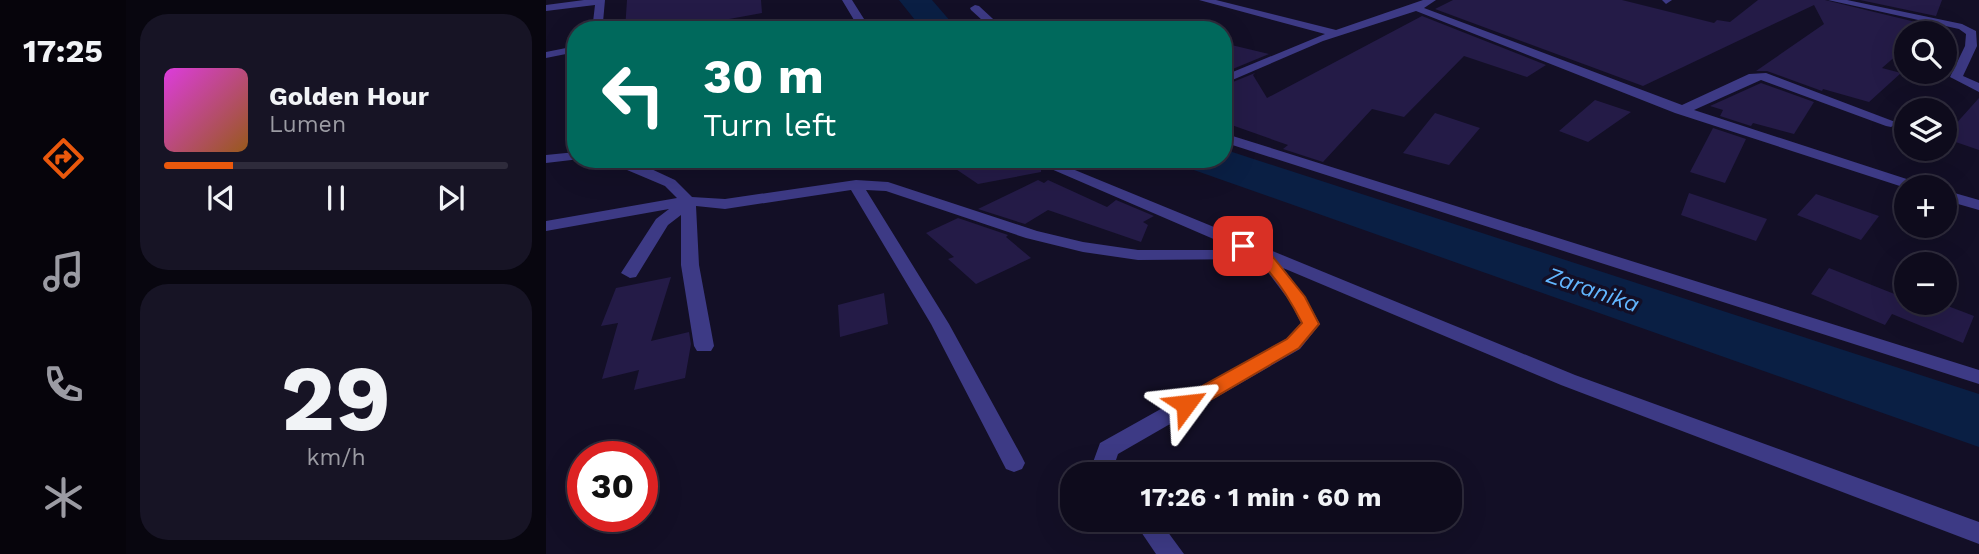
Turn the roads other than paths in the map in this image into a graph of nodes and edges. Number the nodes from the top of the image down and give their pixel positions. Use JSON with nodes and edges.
{"nodes":[{"id":1,"x":600,"y":0,"type":"edge"},
{"id":2,"x":847,"y":0,"type":"edge"},
{"id":3,"x":1204,"y":0,"type":"edge"},
{"id":4,"x":1431,"y":0,"type":"edge"},
{"id":5,"x":1833,"y":0,"type":"edge"},
{"id":6,"x":1264,"y":3,"type":"dead end"},
{"id":7,"x":546,"y":8,"type":"edge"},
{"id":8,"x":975,"y":8,"type":"dead end"},
{"id":9,"x":1416,"y":8,"type":"junction"},
{"id":10,"x":1276,"y":17,"type":"junction"},
{"id":11,"x":598,"y":21,"type":"edge"},
{"id":12,"x":860,"y":21,"type":"edge"},
{"id":13,"x":990,"y":21,"type":"edge"},
{"id":14,"x":1335,"y":33,"type":"junction"},
{"id":15,"x":567,"y":51,"type":"edge"},
{"id":16,"x":546,"y":55,"type":"edge"},
{"id":17,"x":1232,"y":76,"type":"edge"},
{"id":18,"x":1979,"y":88,"type":"edge"},
{"id":19,"x":1680,"y":110,"type":"junction"},
{"id":20,"x":1891,"y":123,"type":"dead end"},
{"id":21,"x":1232,"y":140,"type":"edge"},
{"id":22,"x":567,"y":157,"type":"edge"},
{"id":23,"x":546,"y":159,"type":"edge"},
{"id":24,"x":638,"y":168,"type":"edge"},
{"id":25,"x":1056,"y":168,"type":"edge"},
{"id":26,"x":1894,"y":180,"type":"edge"},
{"id":27,"x":856,"y":184,"type":"junction"},
{"id":28,"x":1957,"y":199,"type":"edge"},
{"id":29,"x":688,"y":201,"type":"junction"},
{"id":30,"x":1979,"y":205,"type":"edge"},
{"id":31,"x":546,"y":226,"type":"edge"},
{"id":32,"x":1263,"y":255,"type":"junction"},
{"id":33,"x":629,"y":273,"type":"dead end"},
{"id":34,"x":704,"y":346,"type":"dead end"},
{"id":35,"x":1979,"y":377,"type":"edge"},
{"id":36,"x":1104,"y":462,"type":"edge"},
{"id":37,"x":1014,"y":463,"type":"dead end"},
{"id":38,"x":1154,"y":532,"type":"edge"},
{"id":39,"x":1979,"y":533,"type":"edge"},
{"id":40,"x":1171,"y":554,"type":"edge"}],
"edges":[{"from":1,"to":7,"type":"street"},
{"from":1,"to":11,"type":"street"},
{"from":2,"to":12,"type":"street"},
{"from":3,"to":10,"type":"street"},
{"from":4,"to":9,"type":"street"},
{"from":5,"to":18,"type":"street"},
{"from":6,"to":10,"type":"street"},
{"from":8,"to":13,"type":"street"},
{"from":9,"to":14,"type":"street"},
{"from":9,"to":19,"type":"street"},
{"from":10,"to":14,"type":"street"},
{"from":14,"to":17,"type":"street"},
{"from":15,"to":16,"type":"street"},
{"from":19,"to":20,"type":"street"},
{"from":19,"to":26,"type":"street"},
{"from":21,"to":35,"type":"street"},
{"from":22,"to":23,"type":"street"},
{"from":24,"to":29,"type":"street"},
{"from":25,"to":32,"type":"street"},
{"from":27,"to":29,"type":"street"},
{"from":27,"to":32,"type":"street"},
{"from":27,"to":37,"type":"street"},
{"from":28,"to":30,"type":"street"},
{"from":29,"to":31,"type":"street"},
{"from":29,"to":33,"type":"street"},
{"from":29,"to":34,"type":"street"},
{"from":32,"to":36,"type":"street"},
{"from":32,"to":39,"type":"street"},
{"from":38,"to":40,"type":"street"}]}
